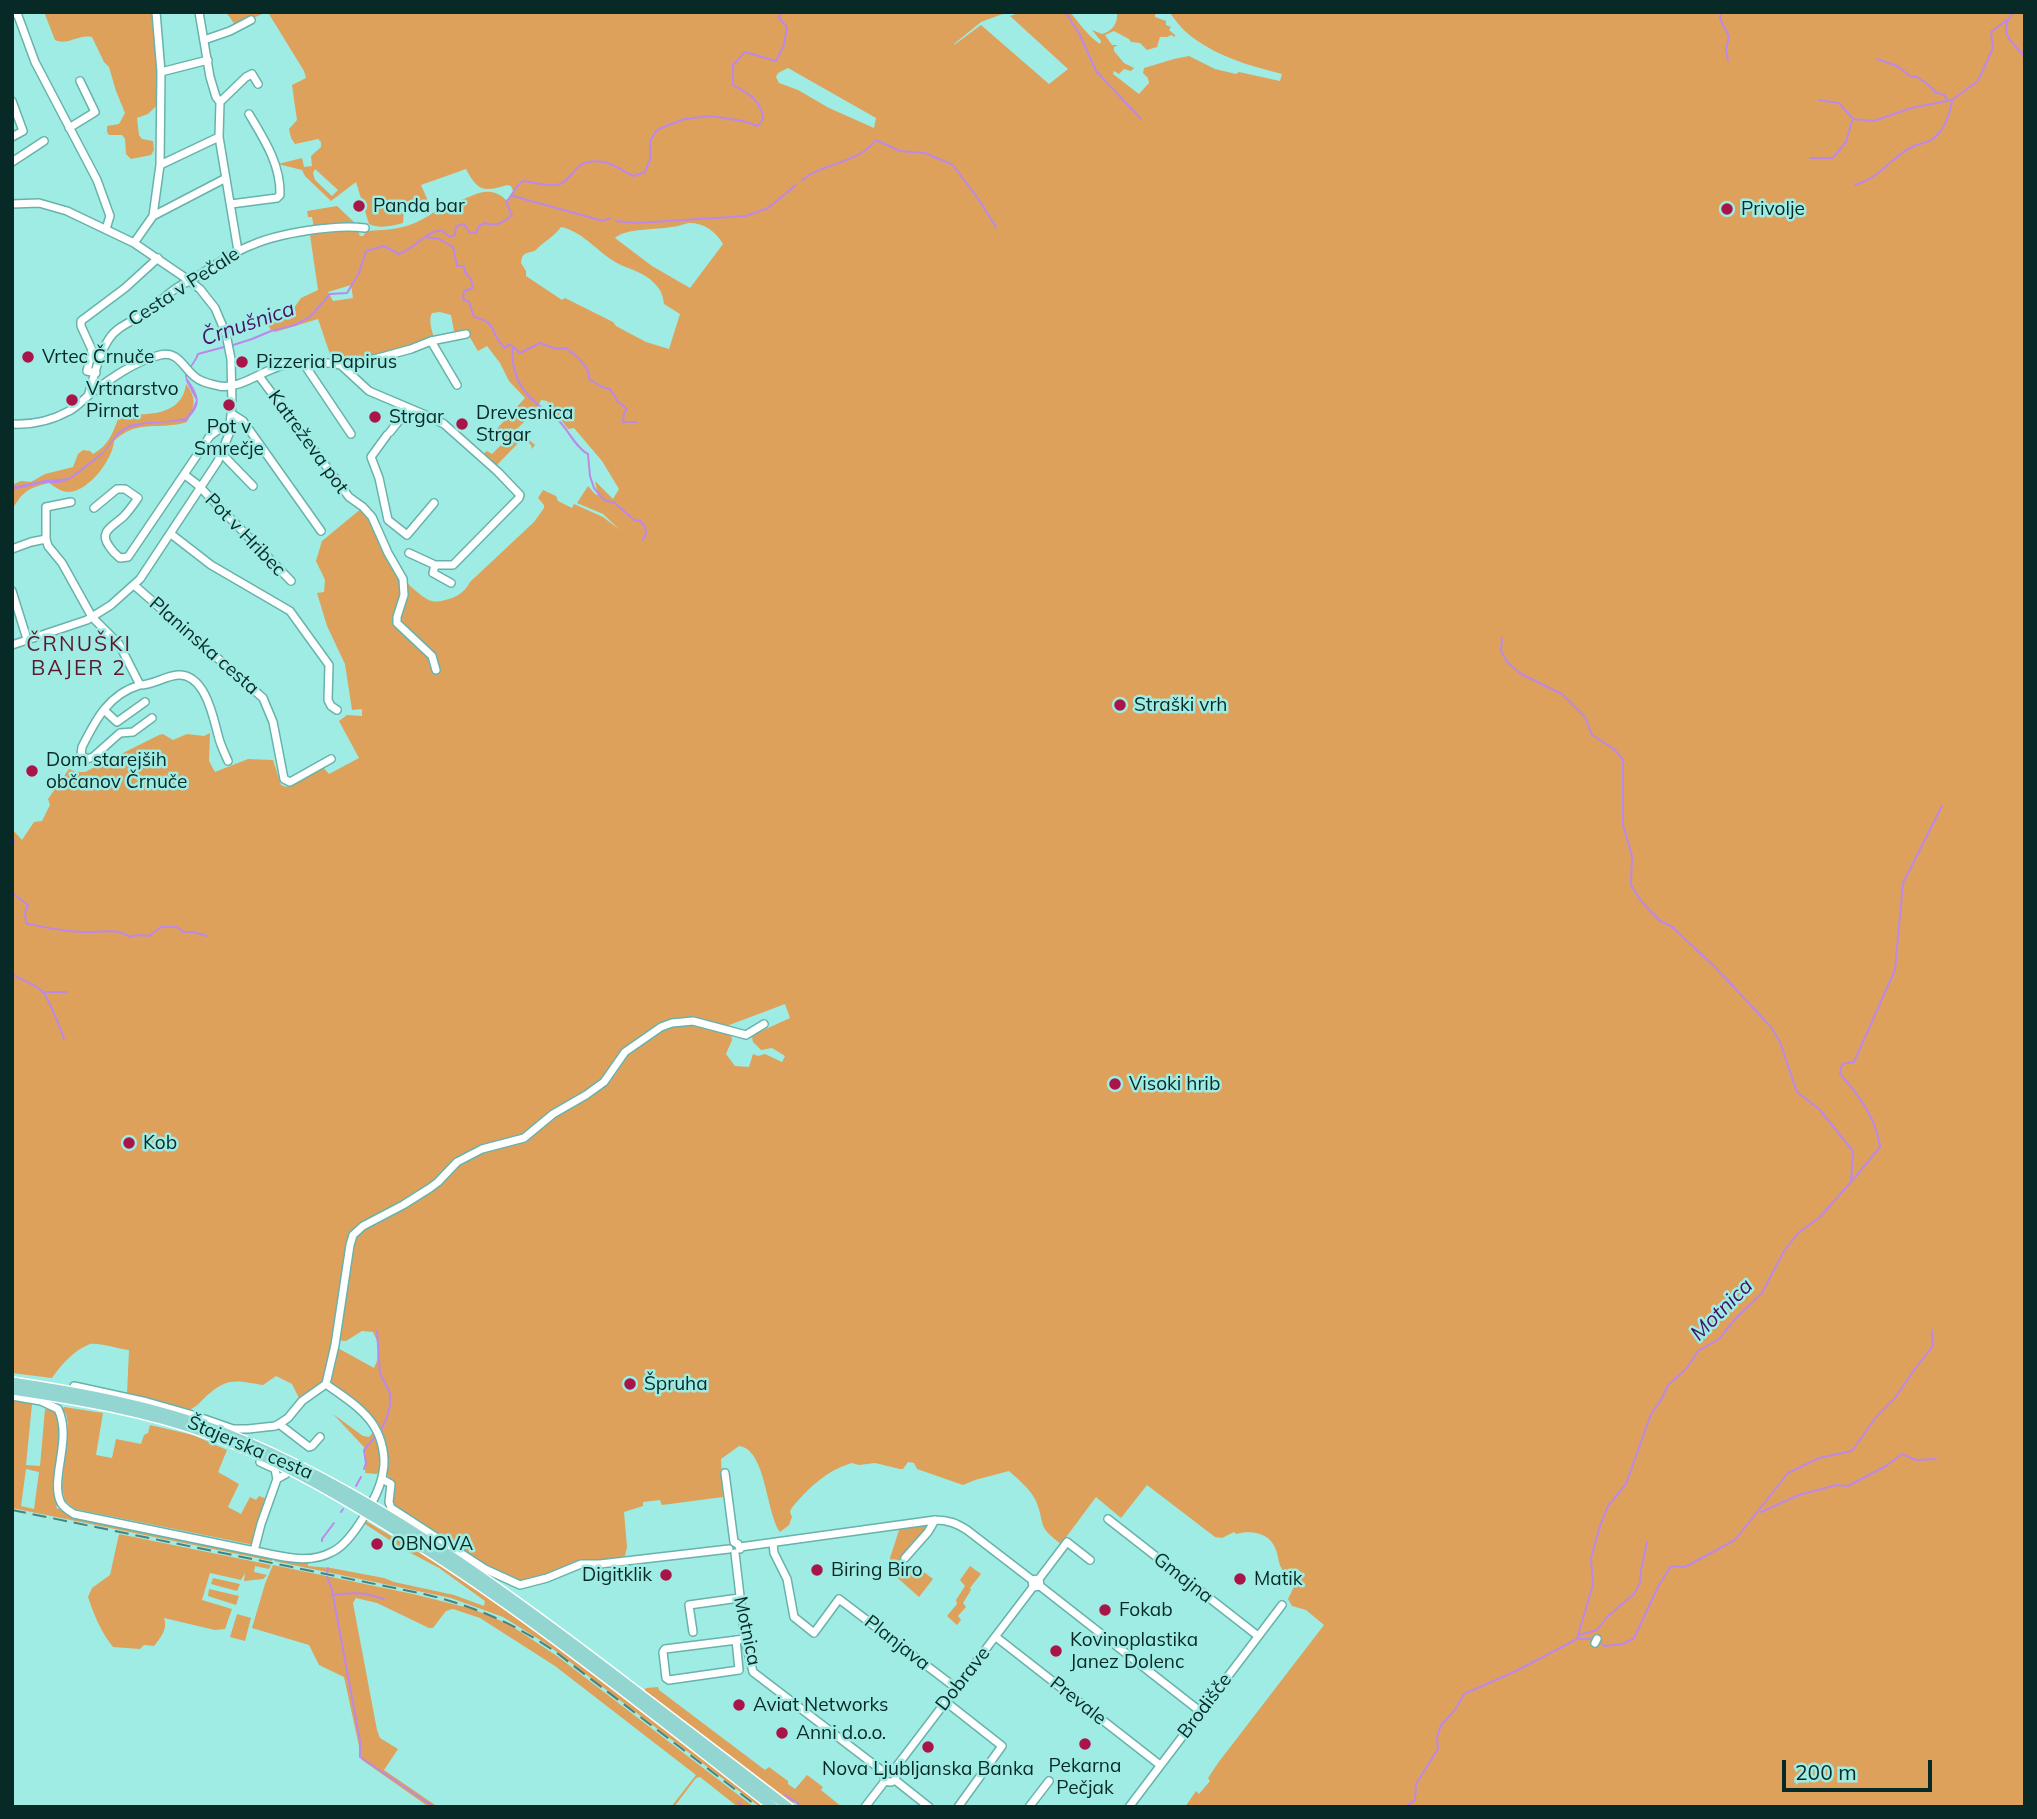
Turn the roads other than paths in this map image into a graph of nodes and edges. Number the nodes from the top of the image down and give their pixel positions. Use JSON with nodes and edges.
{"nodes":[{"id":1,"x":156,"y":12,"type":"edge"},
{"id":2,"x":199,"y":12,"type":"edge"},
{"id":3,"x":15,"y":13,"type":"edge"},
{"id":4,"x":251,"y":20,"type":"dead end"},
{"id":5,"x":204,"y":40,"type":"junction"},
{"id":6,"x":208,"y":60,"type":"junction"},
{"id":7,"x":161,"y":72,"type":"junction"},
{"id":8,"x":80,"y":81,"type":"dead end"},
{"id":9,"x":258,"y":84,"type":"dead end"},
{"id":10,"x":12,"y":101,"type":"edge"},
{"id":11,"x":220,"y":102,"type":"junction"},
{"id":12,"x":249,"y":114,"type":"dead end"},
{"id":13,"x":69,"y":128,"type":"junction"},
{"id":14,"x":12,"y":137,"type":"edge"},
{"id":15,"x":219,"y":137,"type":"junction"},
{"id":16,"x":44,"y":141,"type":"dead end"},
{"id":17,"x":12,"y":162,"type":"edge"},
{"id":18,"x":160,"y":165,"type":"junction"},
{"id":19,"x":226,"y":178,"type":"junction"},
{"id":20,"x":12,"y":204,"type":"edge"},
{"id":21,"x":231,"y":204,"type":"junction"},
{"id":22,"x":153,"y":216,"type":"junction"},
{"id":23,"x":365,"y":228,"type":"dead end"},
{"id":24,"x":106,"y":229,"type":"junction"},
{"id":25,"x":134,"y":243,"type":"junction"},
{"id":26,"x":238,"y":251,"type":"junction"},
{"id":27,"x":158,"y":258,"type":"junction"},
{"id":28,"x":190,"y":281,"type":"junction"},
{"id":29,"x":466,"y":334,"type":"dead end"},
{"id":30,"x":431,"y":341,"type":"junction"},
{"id":31,"x":304,"y":364,"type":"junction"},
{"id":32,"x":343,"y":367,"type":"junction"},
{"id":33,"x":96,"y":373,"type":"junction"},
{"id":34,"x":259,"y":376,"type":"junction"},
{"id":35,"x":232,"y":385,"type":"junction"},
{"id":36,"x":457,"y":385,"type":"dead end"},
{"id":37,"x":88,"y":396,"type":"junction"},
{"id":38,"x":409,"y":408,"type":"junction"},
{"id":39,"x":232,"y":414,"type":"junction"},
{"id":40,"x":12,"y":424,"type":"edge"},
{"id":41,"x":231,"y":424,"type":"junction"},
{"id":42,"x":351,"y":434,"type":"dead end"},
{"id":43,"x":222,"y":454,"type":"junction"},
{"id":44,"x":185,"y":475,"type":"junction"},
{"id":45,"x":253,"y":486,"type":"dead end"},
{"id":46,"x":201,"y":489,"type":"junction"},
{"id":47,"x":71,"y":502,"type":"dead end"},
{"id":48,"x":434,"y":503,"type":"dead end"},
{"id":49,"x":94,"y":508,"type":"dead end"},
{"id":50,"x":321,"y":531,"type":"dead end"},
{"id":51,"x":171,"y":534,"type":"junction"},
{"id":52,"x":46,"y":539,"type":"junction"},
{"id":53,"x":12,"y":550,"type":"edge"},
{"id":54,"x":409,"y":553,"type":"dead end"},
{"id":55,"x":435,"y":565,"type":"junction"},
{"id":56,"x":291,"y":581,"type":"dead end"},
{"id":57,"x":451,"y":583,"type":"dead end"},
{"id":58,"x":135,"y":584,"type":"junction"},
{"id":59,"x":12,"y":591,"type":"edge"},
{"id":60,"x":92,"y":617,"type":"junction"},
{"id":61,"x":27,"y":639,"type":"junction"},
{"id":62,"x":12,"y":645,"type":"edge"},
{"id":63,"x":436,"y":670,"type":"dead end"},
{"id":64,"x":140,"y":685,"type":"junction"},
{"id":65,"x":145,"y":702,"type":"dead end"},
{"id":66,"x":104,"y":710,"type":"junction"},
{"id":67,"x":337,"y":710,"type":"dead end"},
{"id":68,"x":152,"y":718,"type":"dead end"},
{"id":69,"x":331,"y":759,"type":"dead end"},
{"id":70,"x":228,"y":761,"type":"dead end"},
{"id":71,"x":764,"y":1024,"type":"dead end"},
{"id":72,"x":12,"y":1382,"type":"edge"},
{"id":73,"x":326,"y":1384,"type":"junction"},
{"id":74,"x":74,"y":1386,"type":"dead end"},
{"id":75,"x":12,"y":1390,"type":"edge"},
{"id":76,"x":12,"y":1396,"type":"edge"},
{"id":77,"x":279,"y":1424,"type":"junction"},
{"id":78,"x":320,"y":1437,"type":"dead end"},
{"id":79,"x":260,"y":1462,"type":"dead end"},
{"id":80,"x":725,"y":1473,"type":"dead end"},
{"id":81,"x":382,"y":1479,"type":"junction"},
{"id":82,"x":367,"y":1508,"type":"junction"},
{"id":83,"x":1108,"y":1519,"type":"dead end"},
{"id":84,"x":935,"y":1520,"type":"junction"},
{"id":85,"x":773,"y":1543,"type":"junction"},
{"id":86,"x":735,"y":1548,"type":"junction"},
{"id":87,"x":254,"y":1550,"type":"junction"},
{"id":88,"x":905,"y":1559,"type":"dead end"},
{"id":89,"x":1090,"y":1560,"type":"dead end"},
{"id":90,"x":465,"y":1570,"type":"junction"},
{"id":91,"x":1036,"y":1583,"type":"junction"},
{"id":92,"x":739,"y":1598,"type":"junction"},
{"id":93,"x":1282,"y":1605,"type":"dead end"},
{"id":94,"x":693,"y":1632,"type":"dead end"},
{"id":95,"x":1258,"y":1636,"type":"junction"},
{"id":96,"x":996,"y":1637,"type":"junction"},
{"id":97,"x":745,"y":1639,"type":"junction"},
{"id":98,"x":736,"y":1640,"type":"junction"},
{"id":99,"x":956,"y":1688,"type":"junction"},
{"id":100,"x":946,"y":1702,"type":"junction"},
{"id":101,"x":1201,"y":1712,"type":"junction"},
{"id":102,"x":1160,"y":1765,"type":"junction"},
{"id":103,"x":894,"y":1771,"type":"junction"},
{"id":104,"x":885,"y":1777,"type":"junction"},
{"id":105,"x":895,"y":1780,"type":"junction"},
{"id":106,"x":1049,"y":1781,"type":"dead end"},
{"id":107,"x":774,"y":1807,"type":"edge"},
{"id":108,"x":788,"y":1807,"type":"edge"},
{"id":109,"x":865,"y":1807,"type":"edge"},
{"id":110,"x":929,"y":1807,"type":"edge"},
{"id":111,"x":958,"y":1807,"type":"edge"},
{"id":112,"x":1029,"y":1807,"type":"edge"},
{"id":113,"x":1129,"y":1807,"type":"edge"}],
"edges":[{"from":1,"to":7,"type":"street"},
{"from":2,"to":5,"type":"street"},
{"from":3,"to":13,"type":"street"},
{"from":4,"to":5,"type":"street"},
{"from":5,"to":6,"type":"street"},
{"from":6,"to":7,"type":"street"},
{"from":6,"to":11,"type":"street"},
{"from":7,"to":18,"type":"street"},
{"from":8,"to":13,"type":"street"},
{"from":9,"to":11,"type":"street"},
{"from":10,"to":14,"type":"street"},
{"from":11,"to":15,"type":"street"},
{"from":12,"to":21,"type":"street"},
{"from":13,"to":24,"type":"street"},
{"from":15,"to":18,"type":"street"},
{"from":15,"to":19,"type":"street"},
{"from":16,"to":17,"type":"street"},
{"from":18,"to":22,"type":"street"},
{"from":19,"to":21,"type":"street"},
{"from":19,"to":22,"type":"street"},
{"from":20,"to":24,"type":"street"},
{"from":21,"to":26,"type":"street"},
{"from":22,"to":25,"type":"street"},
{"from":23,"to":26,"type":"street","name":"Cesta v Pečale"},
{"from":24,"to":25,"type":"street"},
{"from":25,"to":27,"type":"street"},
{"from":26,"to":28,"type":"street","name":"Cesta v Pečale"},
{"from":27,"to":28,"type":"street"},
{"from":27,"to":33,"type":"street"},
{"from":28,"to":33,"type":"street","name":"Cesta v Pečale"},
{"from":28,"to":35,"type":"street"},
{"from":29,"to":30,"type":"street"},
{"from":30,"to":32,"type":"street"},
{"from":30,"to":36,"type":"street"},
{"from":31,"to":32,"type":"street"},
{"from":31,"to":34,"type":"street"},
{"from":31,"to":42,"type":"street"},
{"from":32,"to":38,"type":"street"},
{"from":33,"to":37,"type":"street","name":"Cesta v Pečale"},
{"from":34,"to":35,"type":"street"},
{"from":34,"to":63,"type":"street","name":"Katreževa pot"},
{"from":35,"to":37,"type":"street"},
{"from":35,"to":39,"type":"street"},
{"from":37,"to":40,"type":"street"},
{"from":38,"to":48,"type":"street"},
{"from":38,"to":55,"type":"street"},
{"from":39,"to":41,"type":"street"},
{"from":39,"to":50,"type":"street","name":"Katreževa pot"},
{"from":41,"to":43,"type":"street"},
{"from":41,"to":44,"type":"street"},
{"from":43,"to":45,"type":"street","name":"Pot v Hribec"},
{"from":43,"to":46,"type":"street"},
{"from":44,"to":46,"type":"street","name":"Pot v Hribec"},
{"from":44,"to":49,"type":"street"},
{"from":46,"to":51,"type":"street"},
{"from":46,"to":56,"type":"street","name":"Pot v Hribec"},
{"from":47,"to":52,"type":"street"},
{"from":51,"to":58,"type":"street"},
{"from":51,"to":67,"type":"street"},
{"from":52,"to":53,"type":"street"},
{"from":52,"to":60,"type":"street"},
{"from":54,"to":55,"type":"street"},
{"from":55,"to":57,"type":"street"},
{"from":58,"to":60,"type":"street"},
{"from":58,"to":69,"type":"street","name":"Planinska cesta"},
{"from":59,"to":61,"type":"street"},
{"from":60,"to":61,"type":"street"},
{"from":60,"to":64,"type":"street"},
{"from":61,"to":62,"type":"street"},
{"from":64,"to":66,"type":"street"},
{"from":64,"to":70,"type":"street"},
{"from":65,"to":66,"type":"street"},
{"from":66,"to":68,"type":"street"},
{"from":71,"to":73,"type":"street"},
{"from":72,"to":82,"type":"main road","name":"Štajerska cesta"},
{"from":73,"to":77,"type":"street"},
{"from":73,"to":81,"type":"street"},
{"from":74,"to":77,"type":"street"},
{"from":75,"to":82,"type":"main road","name":"Štajerska cesta"},
{"from":76,"to":87,"type":"street"},
{"from":77,"to":78,"type":"street"},
{"from":79,"to":87,"type":"street"},
{"from":80,"to":86,"type":"street","name":"Motnica"},
{"from":81,"to":82,"type":"street"},
{"from":81,"to":86,"type":"street"},
{"from":82,"to":87,"type":"street"},
{"from":82,"to":90,"type":"main road","name":"Štajerska cesta"},
{"from":83,"to":95,"type":"street","name":"Gmajna"},
{"from":84,"to":85,"type":"street"},
{"from":84,"to":88,"type":"street"},
{"from":84,"to":91,"type":"street"},
{"from":85,"to":86,"type":"street"},
{"from":85,"to":99,"type":"street","name":"Planjava"},
{"from":86,"to":92,"type":"street","name":"Motnica"},
{"from":89,"to":91,"type":"street","name":"Dobrave"},
{"from":90,"to":107,"type":"main road"},
{"from":90,"to":108,"type":"main road"},
{"from":91,"to":96,"type":"street","name":"Dobrave"},
{"from":91,"to":101,"type":"street"},
{"from":92,"to":94,"type":"street"},
{"from":92,"to":97,"type":"street","name":"Motnica"},
{"from":93,"to":95,"type":"street","name":"Brodišče"},
{"from":95,"to":101,"type":"street","name":"Brodišče"},
{"from":96,"to":99,"type":"street","name":"Dobrave"},
{"from":96,"to":102,"type":"street","name":"Prevale"},
{"from":97,"to":98,"type":"street"},
{"from":97,"to":104,"type":"street","name":"Motnica"},
{"from":98,"to":98,"type":"street"},
{"from":99,"to":100,"type":"street","name":"Dobrave"},
{"from":100,"to":103,"type":"street","name":"Dobrave"},
{"from":100,"to":111,"type":"street"},
{"from":101,"to":102,"type":"street","name":"Brodišče"},
{"from":102,"to":113,"type":"street","name":"Brodišče"},
{"from":103,"to":104,"type":"street"},
{"from":103,"to":105,"type":"street"},
{"from":104,"to":105,"type":"street"},
{"from":104,"to":109,"type":"street"},
{"from":105,"to":110,"type":"street"},
{"from":106,"to":112,"type":"street"}]}
